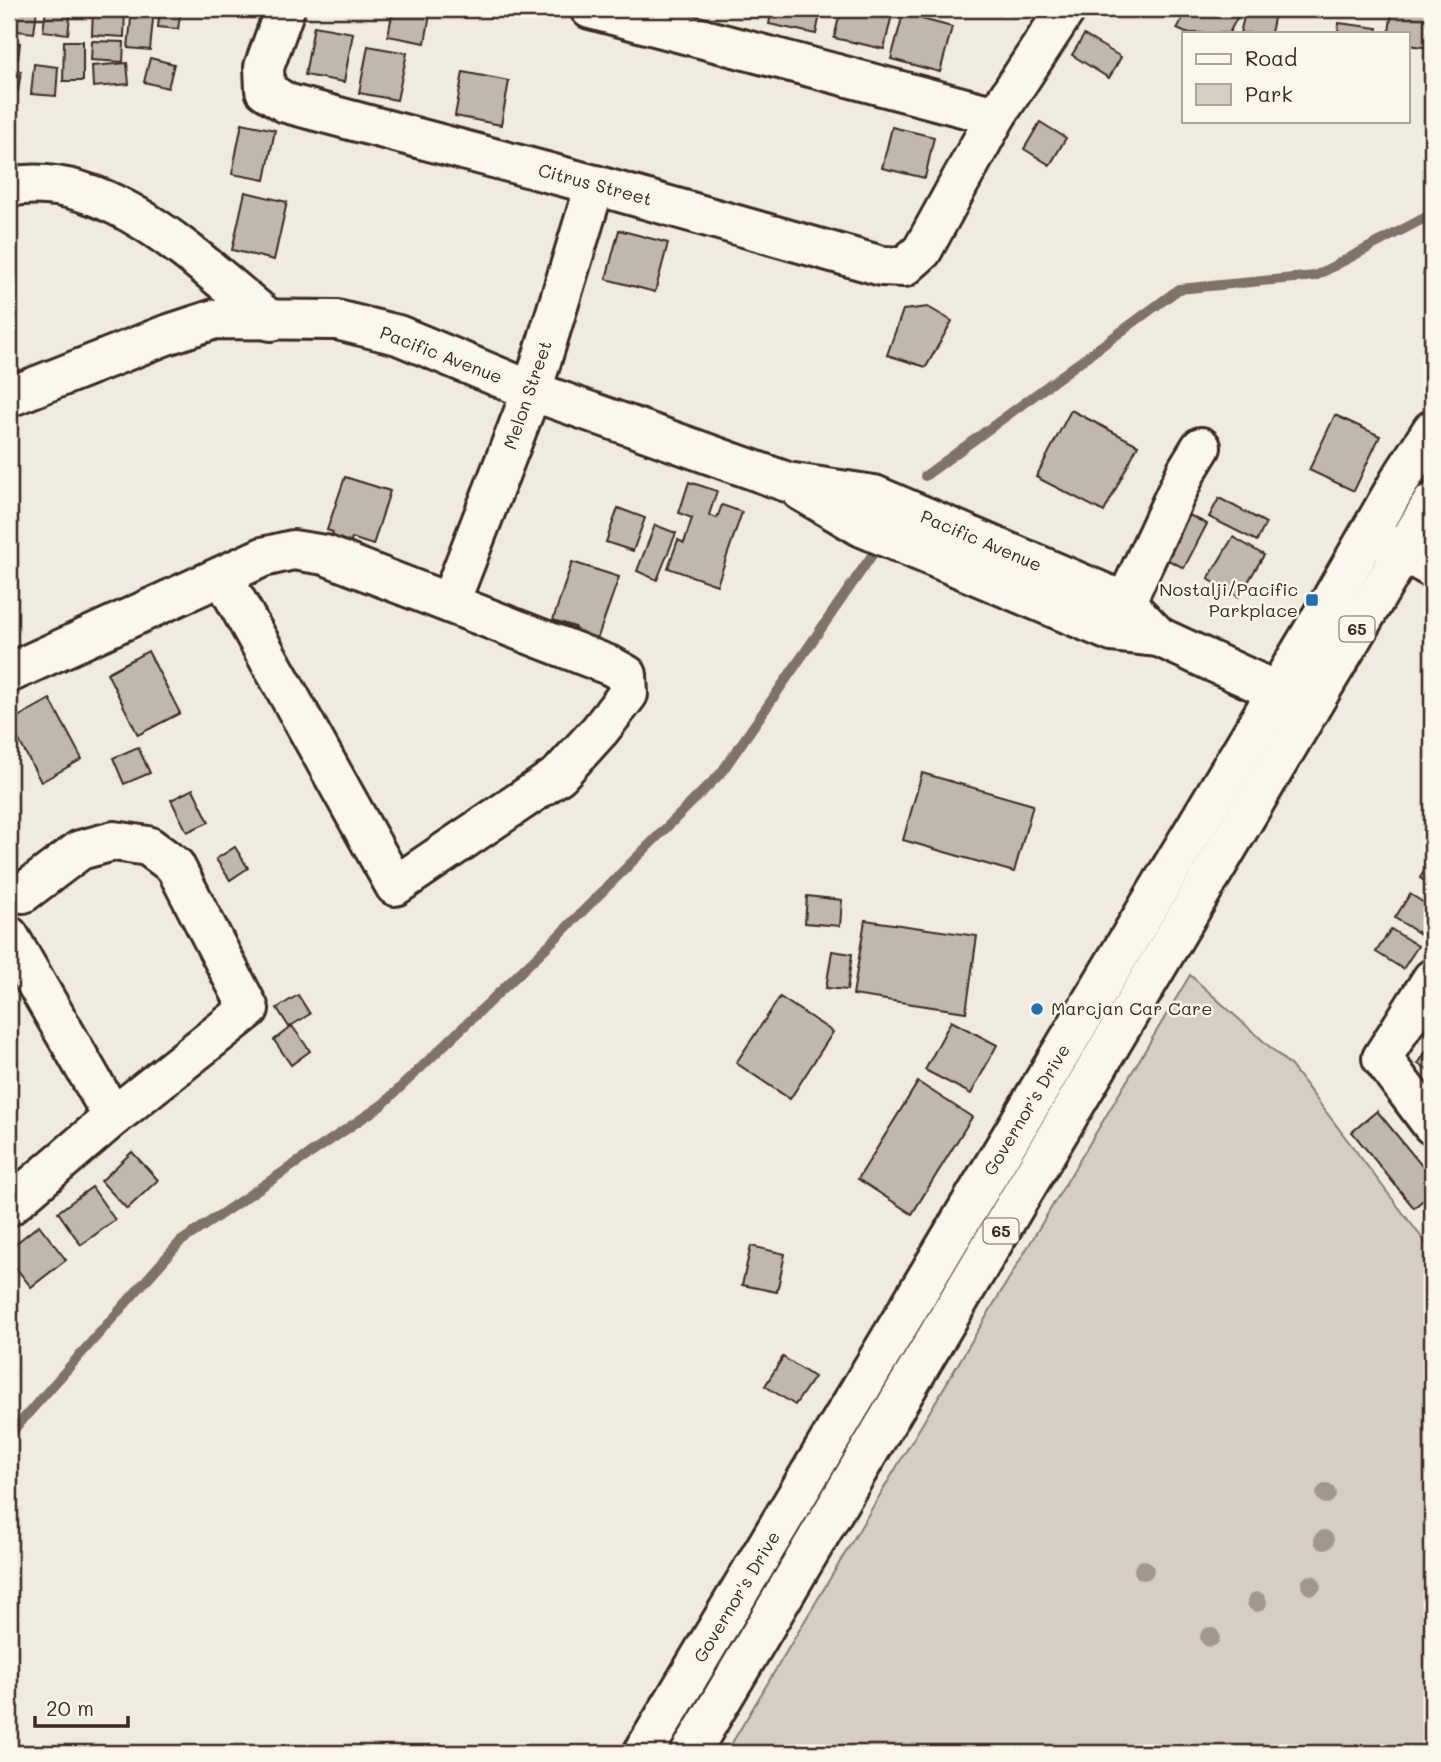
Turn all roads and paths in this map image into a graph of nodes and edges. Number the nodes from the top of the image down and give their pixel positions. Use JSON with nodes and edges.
{"nodes":[{"id":1,"x":285,"y":9,"type":"edge"},
{"id":2,"x":590,"y":9,"type":"edge"},
{"id":3,"x":1066,"y":9,"type":"edge"},
{"id":4,"x":996,"y":116,"type":"junction"},
{"id":5,"x":595,"y":185,"type":"junction"},
{"id":6,"x":9,"y":187,"type":"edge"},
{"id":7,"x":271,"y":321,"type":"junction"},
{"id":8,"x":532,"y":391,"type":"junction"},
{"id":9,"x":9,"y":397,"type":"edge"},
{"id":10,"x":1432,"y":430,"type":"edge"},
{"id":11,"x":1201,"y":447,"type":"dead end"},
{"id":12,"x":1400,"y":480,"type":"junction"},
{"id":13,"x":1432,"y":503,"type":"edge"},
{"id":14,"x":1370,"y":533,"type":"junction"},
{"id":15,"x":1418,"y":559,"type":"edge"},
{"id":16,"x":223,"y":577,"type":"junction"},
{"id":17,"x":450,"y":602,"type":"junction"},
{"id":18,"x":1119,"y":617,"type":"junction"},
{"id":19,"x":9,"y":673,"type":"edge"},
{"id":20,"x":1277,"y":691,"type":"junction"},
{"id":21,"x":1311,"y":708,"type":"junction"},
{"id":22,"x":16,"y":887,"type":"edge"},
{"id":23,"x":9,"y":935,"type":"edge"},
{"id":24,"x":1432,"y":979,"type":"edge"},
{"id":25,"x":113,"y":1117,"type":"junction"},
{"id":26,"x":1432,"y":1125,"type":"edge"},
{"id":27,"x":9,"y":1206,"type":"edge"},
{"id":28,"x":643,"y":1753,"type":"edge"},
{"id":29,"x":690,"y":1753,"type":"edge"}],
"edges":[{"from":1,"to":5,"type":"main road","name":"Citrus Street"},
{"from":2,"to":4,"type":"main road"},
{"from":3,"to":4,"type":"main road"},
{"from":4,"to":5,"type":"main road","name":"Citrus Street"},
{"from":5,"to":8,"type":"main road","name":"Melon Street"},
{"from":6,"to":7,"type":"main road"},
{"from":7,"to":8,"type":"main road","name":"Pacific Avenue"},
{"from":7,"to":9,"type":"main road","name":"Pacific Avenue"},
{"from":8,"to":17,"type":"main road","name":"Melon Street"},
{"from":8,"to":18,"type":"main road","name":"Pacific Avenue"},
{"from":10,"to":12,"type":"main road","name":"Governor's Drive","number":"65"},
{"from":11,"to":18,"type":"main road"},
{"from":12,"to":13,"type":"main road"},
{"from":12,"to":14,"type":"main road","name":"Governor's Drive","number":"65"},
{"from":13,"to":15,"type":"main road","number":"65"},
{"from":14,"to":15,"type":"main road"},
{"from":14,"to":20,"type":"main road","name":"Governor's Drive","number":"65"},
{"from":15,"to":21,"type":"main road","number":"65"},
{"from":16,"to":17,"type":"main road"},
{"from":16,"to":17,"type":"main road"},
{"from":16,"to":19,"type":"main road"},
{"from":18,"to":20,"type":"main road","name":"Pacific Avenue"},
{"from":20,"to":21,"type":"main road","name":"Pacific Avenue"},
{"from":20,"to":28,"type":"main road","name":"Governor's Drive","number":"65"},
{"from":21,"to":29,"type":"main road","number":"65"},
{"from":22,"to":23,"type":"main road"},
{"from":22,"to":25,"type":"main road"},
{"from":23,"to":25,"type":"main road"},
{"from":24,"to":26,"type":"main road"},
{"from":25,"to":27,"type":"main road"}]}
